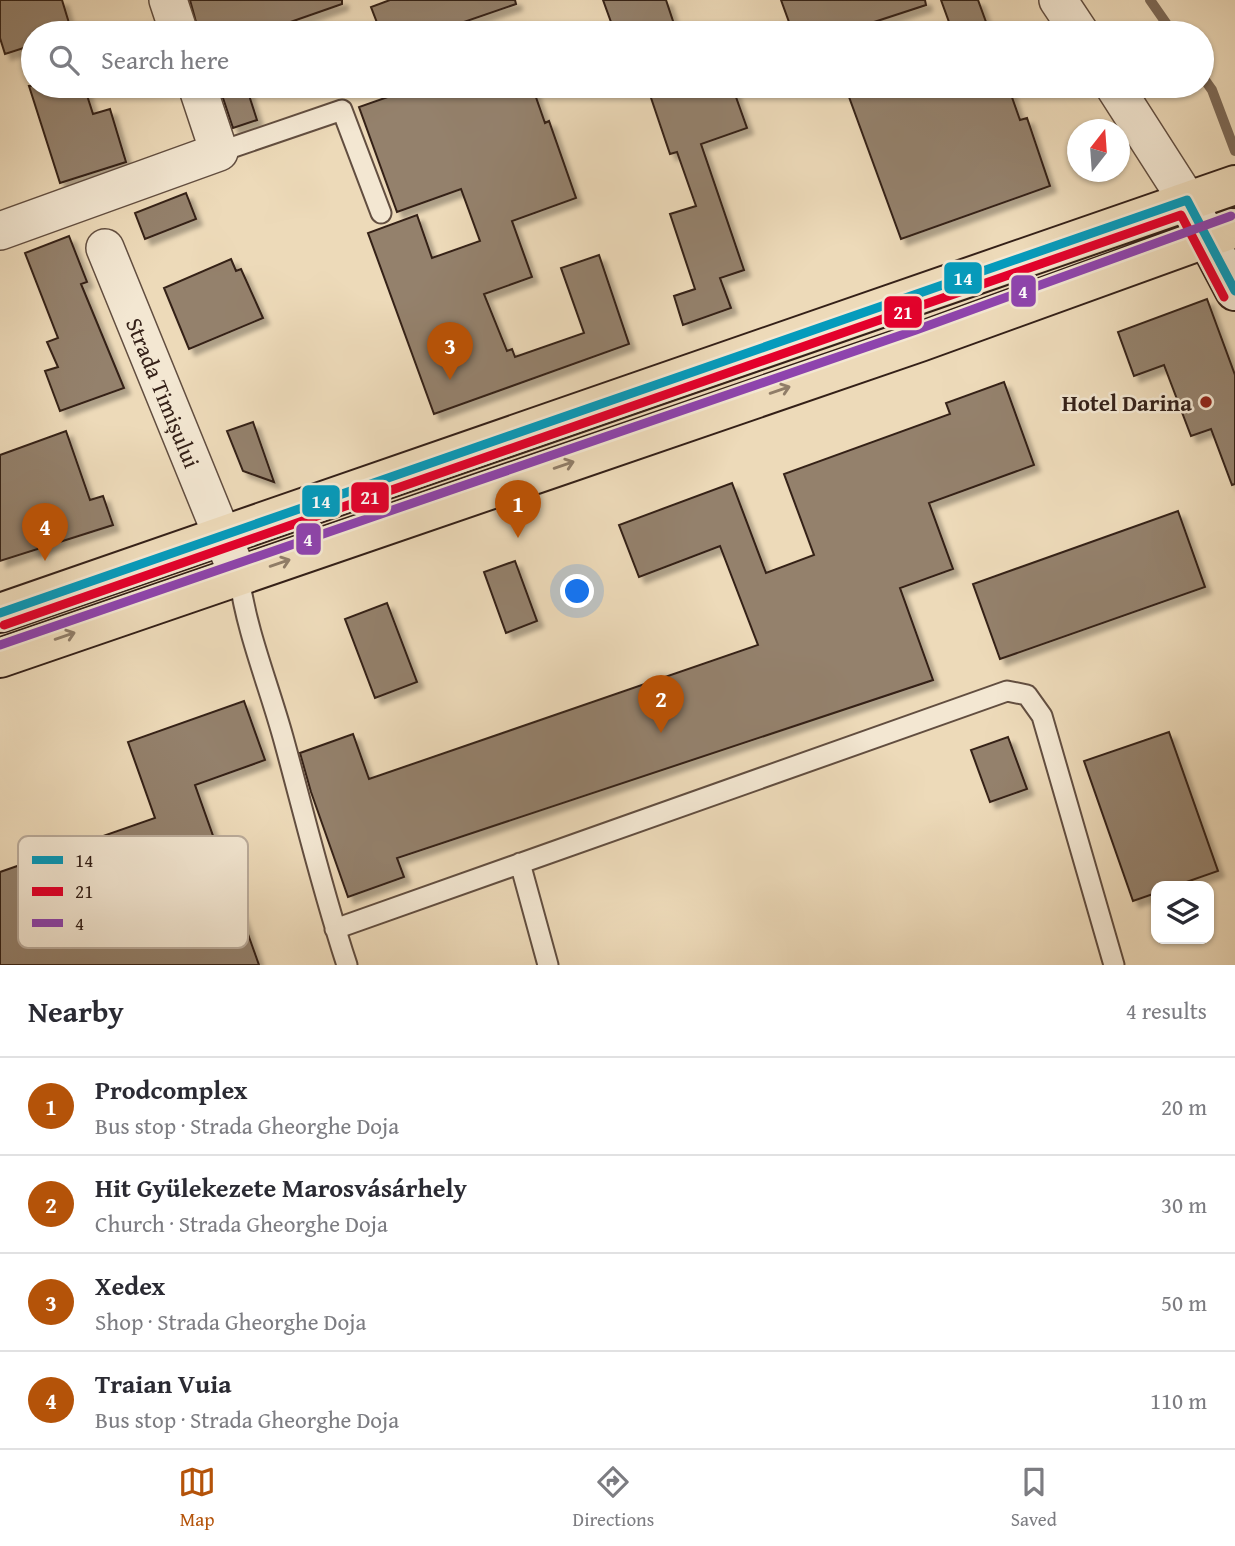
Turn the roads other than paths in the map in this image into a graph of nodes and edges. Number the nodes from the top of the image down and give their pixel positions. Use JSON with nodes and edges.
{"nodes":[{"id":1,"x":168,"y":0,"type":"edge"},
{"id":2,"x":1058,"y":0,"type":"edge"},
{"id":3,"x":175,"y":21,"type":"edge"},
{"id":4,"x":1072,"y":21,"type":"edge"},
{"id":5,"x":201,"y":98,"type":"edge"},
{"id":6,"x":1125,"y":98,"type":"edge"},
{"id":7,"x":219,"y":152,"type":"junction"},
{"id":8,"x":1210,"y":193,"type":"edge"},
{"id":9,"x":381,"y":212,"type":"dead end"},
{"id":10,"x":0,"y":231,"type":"edge"},
{"id":11,"x":1223,"y":232,"type":"edge"},
{"id":12,"x":105,"y":248,"type":"dead end"},
{"id":13,"x":1235,"y":291,"type":"edge"},
{"id":14,"x":223,"y":536,"type":"junction"},
{"id":15,"x":239,"y":577,"type":"junction"},
{"id":16,"x":0,"y":613,"type":"edge"},
{"id":17,"x":0,"y":658,"type":"edge"},
{"id":18,"x":520,"y":863,"type":"junction"},
{"id":19,"x":335,"y":929,"type":"junction"},
{"id":20,"x":347,"y":965,"type":"edge"},
{"id":21,"x":548,"y":965,"type":"edge"},
{"id":22,"x":1114,"y":965,"type":"edge"}],
"edges":[{"from":1,"to":3,"type":"street"},
{"from":2,"to":4,"type":"street"},
{"from":5,"to":7,"type":"street"},
{"from":6,"to":8,"type":"street"},
{"from":7,"to":9,"type":"lane"},
{"from":7,"to":10,"type":"street"},
{"from":8,"to":11,"type":"main road"},
{"from":8,"to":14,"type":"main road"},
{"from":11,"to":13,"type":"main road"},
{"from":15,"to":11,"type":"main road","one_way":true},
{"from":12,"to":14,"type":"street","name":"Strada Timișului"},
{"from":14,"to":15,"type":"street","name":"Strada Timișului"},
{"from":14,"to":16,"type":"main road"},
{"from":17,"to":15,"type":"main road","one_way":true},
{"from":15,"to":19,"type":"lane"},
{"from":18,"to":19,"type":"lane"},
{"from":18,"to":21,"type":"lane"},
{"from":18,"to":22,"type":"lane"},
{"from":19,"to":20,"type":"lane"}]}
